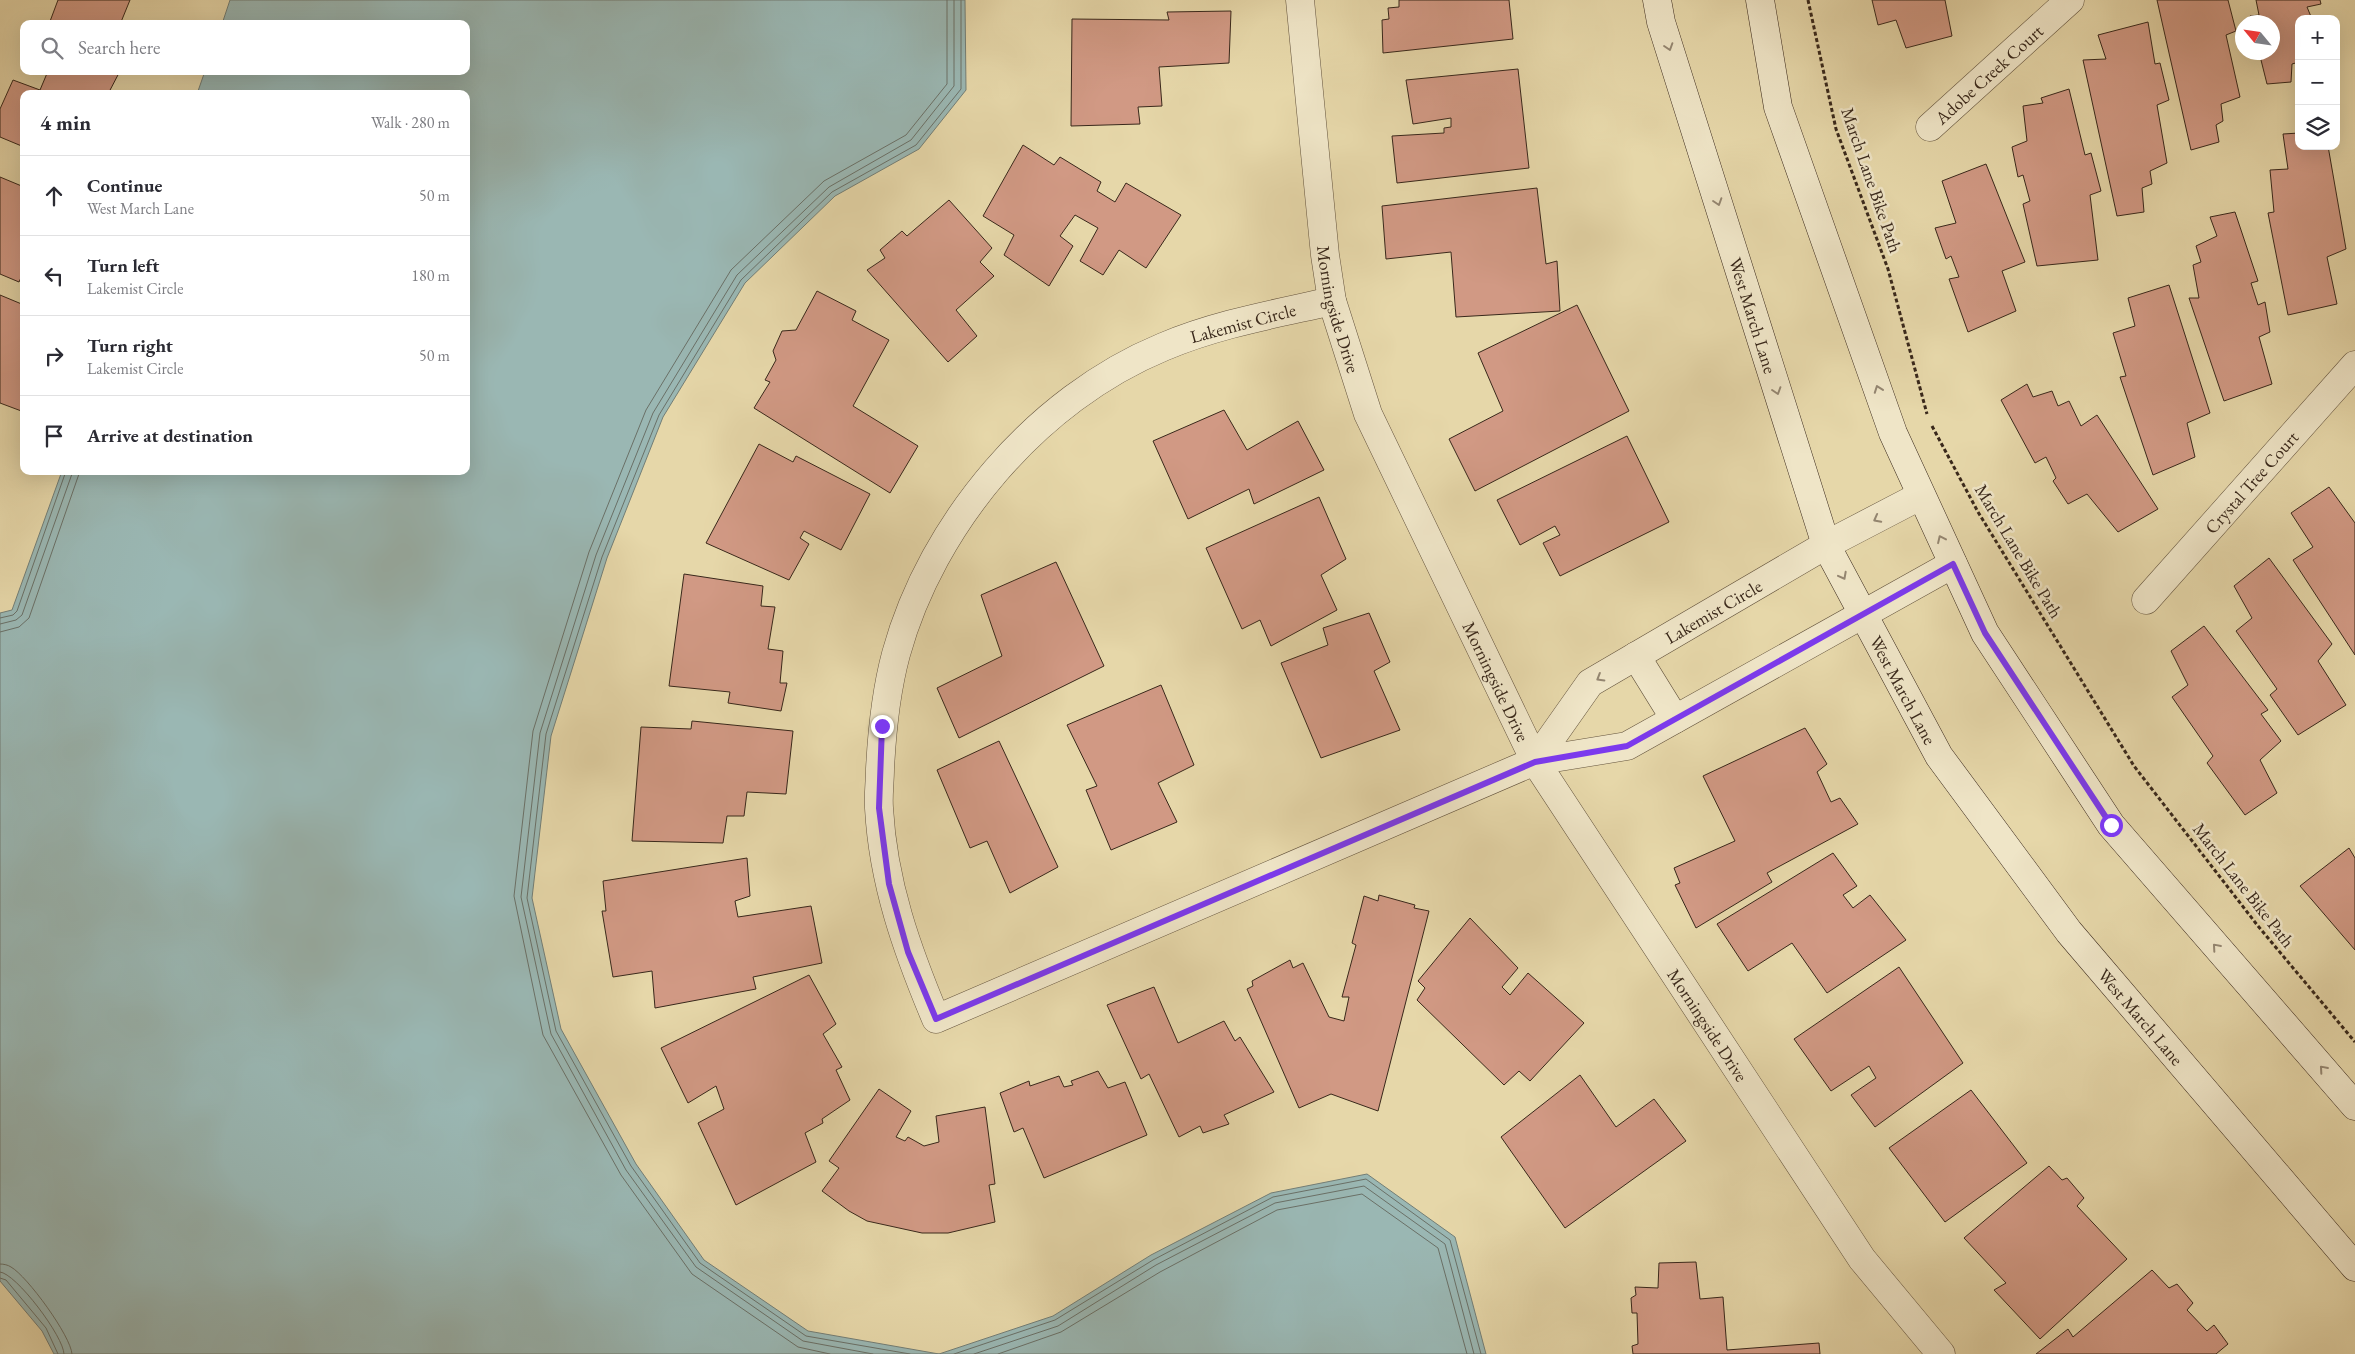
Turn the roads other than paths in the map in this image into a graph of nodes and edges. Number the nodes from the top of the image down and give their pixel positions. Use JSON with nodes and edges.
{"nodes":[{"id":1,"x":1300,"y":0,"type":"edge"},
{"id":2,"x":1657,"y":0,"type":"edge"},
{"id":3,"x":1760,"y":0,"type":"edge"},
{"id":4,"x":2070,"y":0,"type":"edge"},
{"id":5,"x":1930,"y":127,"type":"dead end"},
{"id":6,"x":1332,"y":301,"type":"junction"},
{"id":7,"x":2355,"y":365,"type":"edge"},
{"id":8,"x":1920,"y":496,"type":"junction"},
{"id":9,"x":1826,"y":545,"type":"junction"},
{"id":10,"x":1953,"y":564,"type":"junction"},
{"id":11,"x":2146,"y":600,"type":"dead end"},
{"id":12,"x":1863,"y":614,"type":"junction"},
{"id":13,"x":1636,"y":656,"type":"junction"},
{"id":14,"x":1675,"y":719,"type":"junction"},
{"id":15,"x":1535,"y":762,"type":"junction"},
{"id":16,"x":2355,"y":1106,"type":"edge"},
{"id":17,"x":2355,"y":1266,"type":"edge"},
{"id":18,"x":1941,"y":1354,"type":"edge"}],
"edges":[{"from":1,"to":6,"type":"street","name":"Morningside Drive"},
{"from":2,"to":9,"type":"street","name":"West March Lane","one_way":true},
{"from":8,"to":3,"type":"street","one_way":true},
{"from":4,"to":5,"type":"street","name":"Adobe Creek Court"},
{"from":6,"to":15,"type":"street","name":"Morningside Drive"},
{"from":6,"to":15,"type":"street","name":"Lakemist Circle"},
{"from":7,"to":11,"type":"street","name":"Crystal Tree Court"},
{"from":8,"to":9,"type":"street","name":"Lakemist Circle","one_way":true},
{"from":10,"to":8,"type":"street","one_way":true},
{"from":9,"to":12,"type":"street","name":"West March Lane","one_way":true},
{"from":9,"to":13,"type":"street","name":"Lakemist Circle"},
{"from":10,"to":12,"type":"street","name":"Lakemist Circle"},
{"from":16,"to":10,"type":"street","one_way":true},
{"from":12,"to":14,"type":"street","name":"Lakemist Circle"},
{"from":12,"to":17,"type":"street","name":"West March Lane"},
{"from":13,"to":14,"type":"street"},
{"from":13,"to":15,"type":"street","name":"Lakemist Circle","one_way":true},
{"from":14,"to":15,"type":"street","name":"Lakemist Circle"},
{"from":15,"to":18,"type":"street","name":"Morningside Drive"}]}
